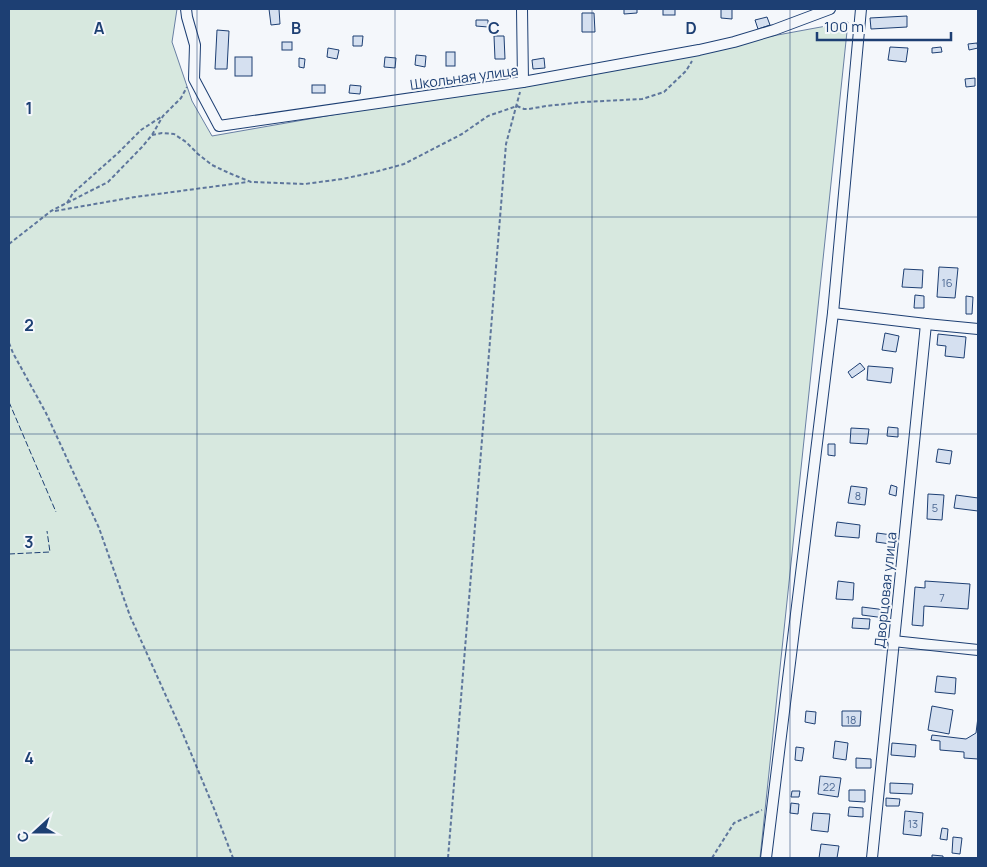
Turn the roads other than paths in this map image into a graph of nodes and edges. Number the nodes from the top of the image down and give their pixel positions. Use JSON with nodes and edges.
{"nodes":[{"id":1,"x":186,"y":9,"type":"edge"},
{"id":2,"x":522,"y":9,"type":"edge"},
{"id":3,"x":830,"y":9,"type":"edge"},
{"id":4,"x":861,"y":9,"type":"edge"},
{"id":5,"x":523,"y":82,"type":"junction"},
{"id":6,"x":834,"y":313,"type":"junction"},
{"id":7,"x":926,"y":324,"type":"junction"},
{"id":8,"x":978,"y":329,"type":"edge"},
{"id":9,"x":893,"y":641,"type":"junction"},
{"id":10,"x":978,"y":650,"type":"edge"},
{"id":11,"x":766,"y":858,"type":"edge"},
{"id":12,"x":872,"y":858,"type":"edge"}],
"edges":[{"from":1,"to":5,"type":"street","name":"Школьная улица"},
{"from":2,"to":5,"type":"street"},
{"from":3,"to":5,"type":"street","name":"Школьная улица"},
{"from":4,"to":6,"type":"street"},
{"from":6,"to":7,"type":"street"},
{"from":6,"to":11,"type":"street"},
{"from":7,"to":8,"type":"street"},
{"from":7,"to":9,"type":"street","name":"Дворцовая улица"},
{"from":9,"to":10,"type":"street"},
{"from":9,"to":12,"type":"street","name":"Дворцовая улица"}]}
